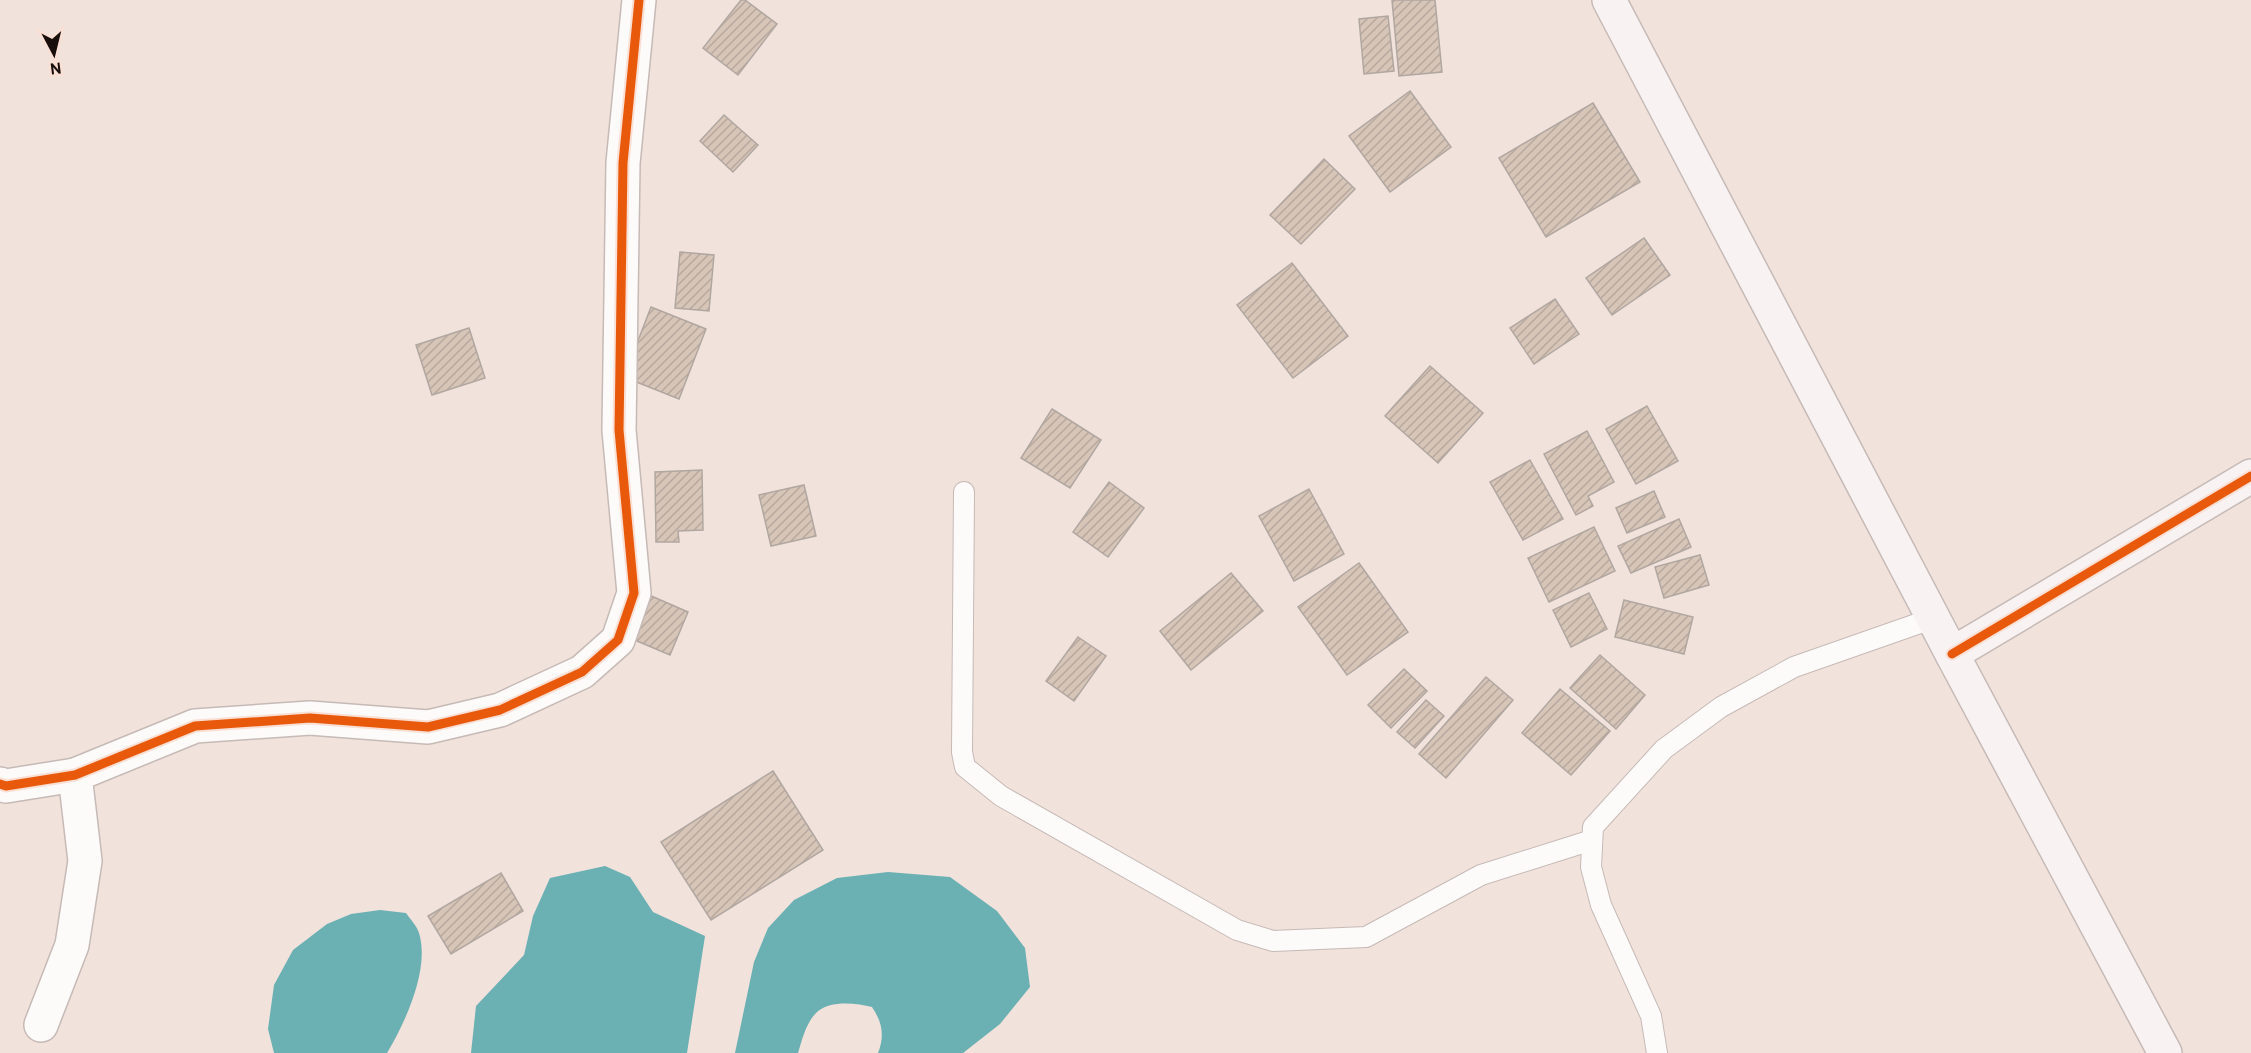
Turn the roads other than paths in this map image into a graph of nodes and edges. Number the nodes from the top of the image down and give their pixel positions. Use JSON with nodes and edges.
{"nodes":[{"id":1,"x":639,"y":0,"type":"edge"},
{"id":2,"x":1609,"y":0,"type":"edge"},
{"id":3,"x":2251,"y":476,"type":"edge"},
{"id":4,"x":964,"y":492,"type":"dead end"},
{"id":5,"x":1934,"y":618,"type":"junction"},
{"id":6,"x":1953,"y":654,"type":"junction"},
{"id":7,"x":75,"y":775,"type":"junction"},
{"id":8,"x":0,"y":784,"type":"edge"},
{"id":9,"x":1592,"y":840,"type":"junction"},
{"id":10,"x":41,"y":1025,"type":"dead end"},
{"id":11,"x":1657,"y":1053,"type":"edge"},
{"id":12,"x":2165,"y":1053,"type":"edge"}],
"edges":[{"from":1,"to":7,"type":"street"},
{"from":2,"to":5,"type":"main road"},
{"from":3,"to":6,"type":"main road"},
{"from":4,"to":9,"type":"lane"},
{"from":5,"to":6,"type":"main road"},
{"from":5,"to":9,"type":"lane"},
{"from":6,"to":12,"type":"main road"},
{"from":7,"to":8,"type":"street"},
{"from":7,"to":10,"type":"street"},
{"from":9,"to":11,"type":"lane"}]}
